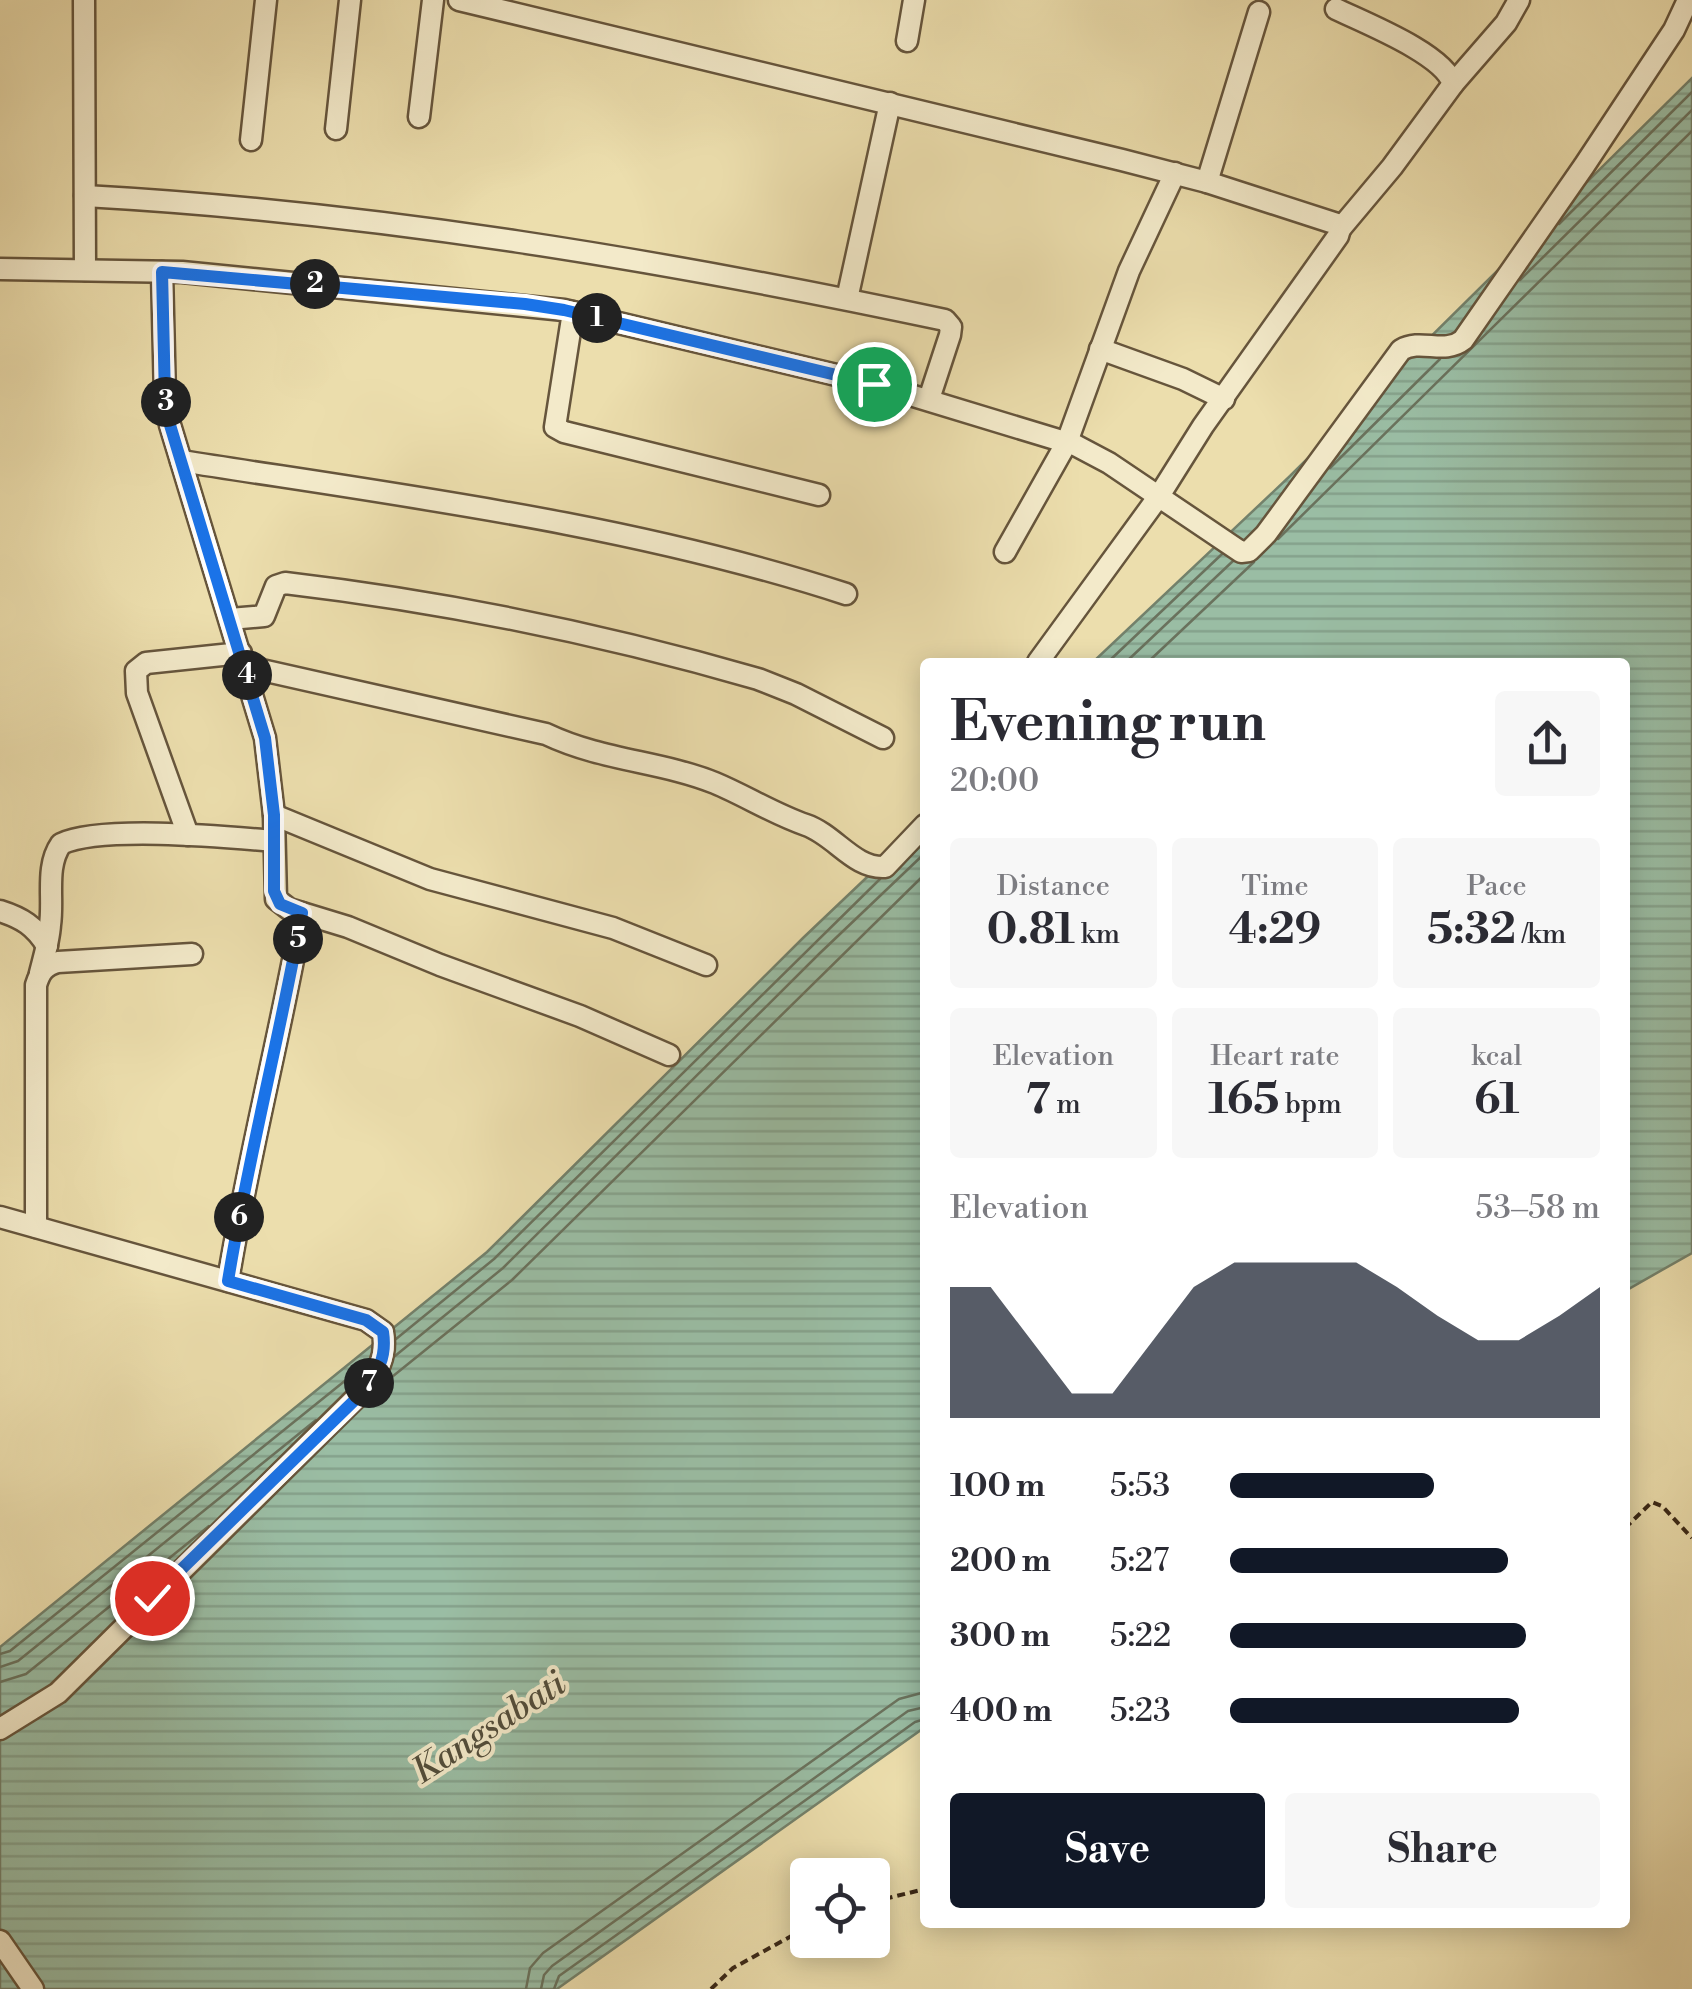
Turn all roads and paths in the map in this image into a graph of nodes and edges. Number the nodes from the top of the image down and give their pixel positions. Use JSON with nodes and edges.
{"nodes":[{"id":1,"x":84,"y":0,"type":"edge"},
{"id":2,"x":266,"y":0,"type":"edge"},
{"id":3,"x":350,"y":0,"type":"edge"},
{"id":4,"x":432,"y":0,"type":"edge"},
{"id":5,"x":460,"y":0,"type":"edge"},
{"id":6,"x":914,"y":0,"type":"edge"},
{"id":7,"x":1519,"y":0,"type":"edge"},
{"id":8,"x":1688,"y":0,"type":"edge"},
{"id":9,"x":1336,"y":9,"type":"dead end"},
{"id":10,"x":1259,"y":12,"type":"dead end"},
{"id":11,"x":907,"y":42,"type":"dead end"},
{"id":12,"x":1453,"y":84,"type":"junction"},
{"id":13,"x":890,"y":103,"type":"junction"},
{"id":14,"x":420,"y":118,"type":"dead end"},
{"id":15,"x":336,"y":129,"type":"dead end"},
{"id":16,"x":251,"y":140,"type":"dead end"},
{"id":17,"x":1175,"y":174,"type":"junction"},
{"id":18,"x":1207,"y":182,"type":"junction"},
{"id":19,"x":85,"y":196,"type":"junction"},
{"id":20,"x":1340,"y":229,"type":"junction"},
{"id":21,"x":0,"y":269,"type":"edge"},
{"id":22,"x":85,"y":270,"type":"junction"},
{"id":23,"x":162,"y":272,"type":"junction"},
{"id":24,"x":847,"y":299,"type":"junction"},
{"id":25,"x":574,"y":312,"type":"junction"},
{"id":26,"x":1100,"y":349,"type":"junction"},
{"id":27,"x":929,"y":399,"type":"junction"},
{"id":28,"x":1224,"y":399,"type":"junction"},
{"id":29,"x":1066,"y":442,"type":"junction"},
{"id":30,"x":181,"y":461,"type":"junction"},
{"id":31,"x":819,"y":495,"type":"dead end"},
{"id":32,"x":1159,"y":496,"type":"junction"},
{"id":33,"x":1005,"y":552,"type":"dead end"},
{"id":34,"x":846,"y":594,"type":"dead end"},
{"id":35,"x":230,"y":619,"type":"junction"},
{"id":36,"x":1041,"y":658,"type":"edge"},
{"id":37,"x":242,"y":659,"type":"junction"},
{"id":38,"x":883,"y":738,"type":"dead end"},
{"id":39,"x":274,"y":815,"type":"junction"},
{"id":40,"x":920,"y":830,"type":"edge"},
{"id":41,"x":188,"y":835,"type":"junction"},
{"id":42,"x":274,"y":841,"type":"junction"},
{"id":43,"x":0,"y":911,"type":"edge"},
{"id":44,"x":302,"y":913,"type":"junction"},
{"id":45,"x":47,"y":946,"type":"junction"},
{"id":46,"x":192,"y":954,"type":"dead end"},
{"id":47,"x":706,"y":965,"type":"dead end"},
{"id":48,"x":40,"y":974,"type":"junction"},
{"id":49,"x":669,"y":1056,"type":"dead end"},
{"id":50,"x":0,"y":1217,"type":"edge"},
{"id":51,"x":36,"y":1227,"type":"junction"},
{"id":52,"x":228,"y":1281,"type":"junction"},
{"id":53,"x":1630,"y":1523,"type":"edge"},
{"id":54,"x":1692,"y":1538,"type":"edge"},
{"id":55,"x":0,"y":1729,"type":"edge"},
{"id":56,"x":920,"y":1890,"type":"edge"},
{"id":57,"x":890,"y":1898,"type":"edge"},
{"id":58,"x":790,"y":1937,"type":"edge"},
{"id":59,"x":0,"y":1942,"type":"edge"},
{"id":60,"x":33,"y":1989,"type":"edge"},
{"id":61,"x":710,"y":1989,"type":"edge"}],
"edges":[{"from":1,"to":19,"type":"street"},
{"from":2,"to":16,"type":"street"},
{"from":3,"to":15,"type":"street"},
{"from":4,"to":14,"type":"street"},
{"from":5,"to":13,"type":"street"},
{"from":6,"to":11,"type":"street"},
{"from":7,"to":12,"type":"street"},
{"from":8,"to":32,"type":"street"},
{"from":9,"to":12,"type":"street"},
{"from":10,"to":18,"type":"street"},
{"from":12,"to":20,"type":"street"},
{"from":13,"to":17,"type":"street"},
{"from":13,"to":24,"type":"street"},
{"from":17,"to":18,"type":"street"},
{"from":17,"to":26,"type":"street"},
{"from":18,"to":20,"type":"street"},
{"from":19,"to":22,"type":"street"},
{"from":19,"to":24,"type":"street"},
{"from":20,"to":28,"type":"street"},
{"from":21,"to":22,"type":"street"},
{"from":22,"to":23,"type":"street"},
{"from":23,"to":25,"type":"street"},
{"from":23,"to":30,"type":"street"},
{"from":24,"to":27,"type":"street"},
{"from":25,"to":27,"type":"street"},
{"from":25,"to":31,"type":"street"},
{"from":26,"to":28,"type":"street"},
{"from":26,"to":29,"type":"street"},
{"from":27,"to":29,"type":"street"},
{"from":28,"to":32,"type":"street"},
{"from":29,"to":32,"type":"street"},
{"from":29,"to":33,"type":"street"},
{"from":30,"to":34,"type":"street"},
{"from":30,"to":35,"type":"street"},
{"from":32,"to":36,"type":"street"},
{"from":35,"to":37,"type":"street"},
{"from":35,"to":38,"type":"street"},
{"from":37,"to":39,"type":"street"},
{"from":37,"to":40,"type":"street"},
{"from":37,"to":41,"type":"street"},
{"from":39,"to":42,"type":"street"},
{"from":39,"to":47,"type":"street"},
{"from":41,"to":42,"type":"street"},
{"from":41,"to":45,"type":"street"},
{"from":42,"to":44,"type":"street"},
{"from":43,"to":45,"type":"street"},
{"from":44,"to":49,"type":"street"},
{"from":44,"to":52,"type":"street"},
{"from":45,"to":48,"type":"street"},
{"from":46,"to":48,"type":"street"},
{"from":48,"to":51,"type":"street"},
{"from":50,"to":51,"type":"street"},
{"from":51,"to":52,"type":"street"},
{"from":52,"to":55,"type":"street"},
{"from":53,"to":54,"type":"path"},
{"from":56,"to":57,"type":"path"},
{"from":58,"to":61,"type":"path"},
{"from":59,"to":60,"type":"street"}]}
